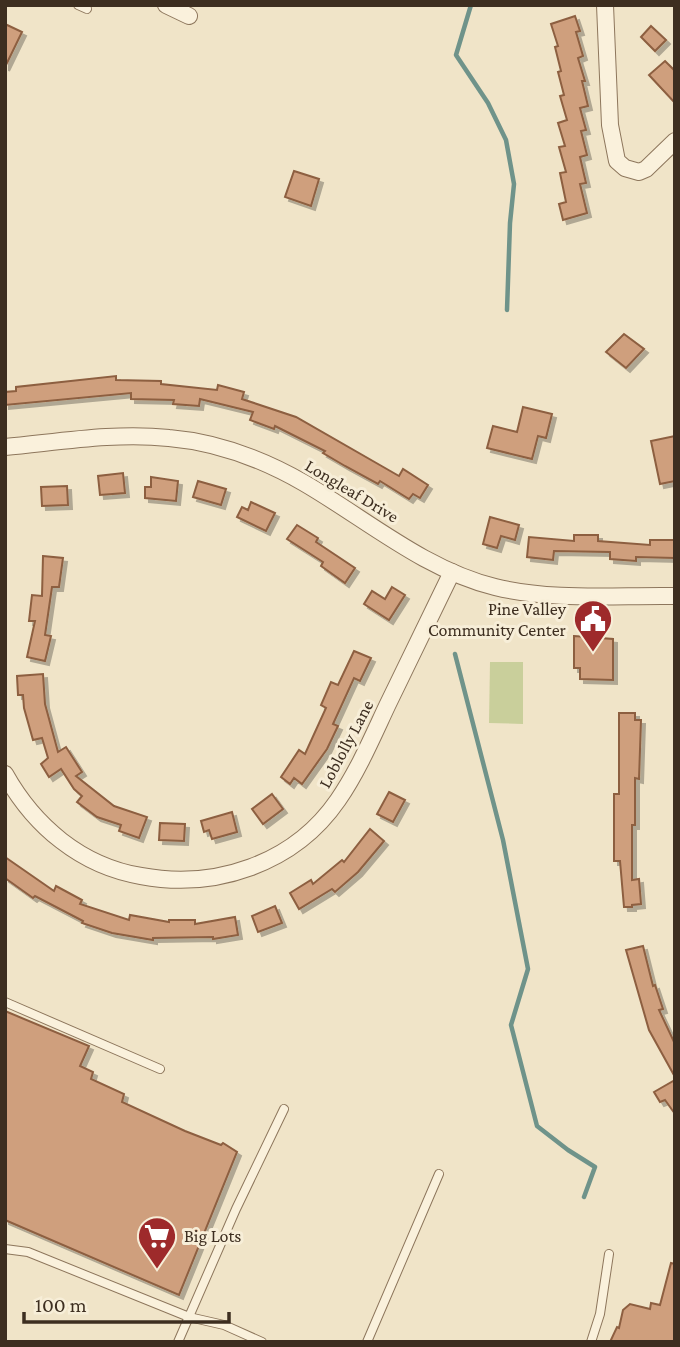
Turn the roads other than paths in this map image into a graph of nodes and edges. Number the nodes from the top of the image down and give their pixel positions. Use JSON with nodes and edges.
{"nodes":[{"id":1,"x":166,"y":5,"type":"edge"},
{"id":2,"x":606,"y":5,"type":"edge"},
{"id":3,"x":189,"y":16,"type":"dead end"},
{"id":4,"x":675,"y":141,"type":"edge"},
{"id":5,"x":5,"y":447,"type":"edge"},
{"id":6,"x":452,"y":572,"type":"junction"},
{"id":7,"x":675,"y":596,"type":"edge"},
{"id":8,"x":5,"y":774,"type":"edge"},
{"id":9,"x":5,"y":1002,"type":"edge"},
{"id":10,"x":160,"y":1069,"type":"dead end"},
{"id":11,"x":284,"y":1109,"type":"dead end"},
{"id":12,"x":439,"y":1174,"type":"dead end"},
{"id":13,"x":5,"y":1249,"type":"edge"},
{"id":14,"x":609,"y":1254,"type":"dead end"},
{"id":15,"x":188,"y":1317,"type":"junction"},
{"id":16,"x":178,"y":1342,"type":"edge"},
{"id":17,"x":262,"y":1342,"type":"edge"},
{"id":18,"x":367,"y":1342,"type":"edge"},
{"id":19,"x":592,"y":1342,"type":"edge"}],
"edges":[{"from":1,"to":3,"type":"street"},
{"from":2,"to":4,"type":"street"},
{"from":5,"to":6,"type":"street","name":"Longleaf Drive"},
{"from":6,"to":7,"type":"street","name":"Longleaf Drive"},
{"from":6,"to":8,"type":"street","name":"Loblolly Lane"},
{"from":9,"to":10,"type":"lane"},
{"from":11,"to":15,"type":"lane"},
{"from":12,"to":18,"type":"lane"},
{"from":13,"to":15,"type":"lane"},
{"from":14,"to":19,"type":"lane"},
{"from":15,"to":16,"type":"lane"},
{"from":15,"to":17,"type":"lane"}]}
